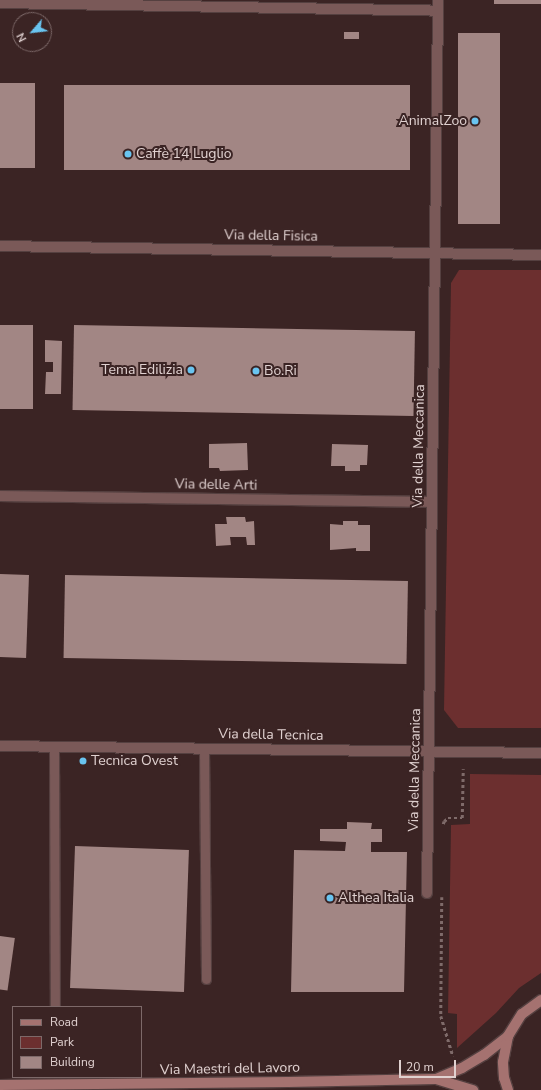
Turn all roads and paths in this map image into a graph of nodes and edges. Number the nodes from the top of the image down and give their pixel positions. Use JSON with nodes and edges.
{"nodes":[{"id":1,"x":438,"y":0,"type":"edge"},
{"id":2,"x":0,"y":3,"type":"edge"},
{"id":3,"x":438,"y":11,"type":"junction"},
{"id":4,"x":0,"y":246,"type":"edge"},
{"id":5,"x":435,"y":253,"type":"junction"},
{"id":6,"x":541,"y":255,"type":"edge"},
{"id":7,"x":0,"y":496,"type":"edge"},
{"id":8,"x":432,"y":502,"type":"junction"},
{"id":9,"x":0,"y":746,"type":"edge"},
{"id":10,"x":54,"y":746,"type":"junction"},
{"id":11,"x":204,"y":748,"type":"junction"},
{"id":12,"x":429,"y":752,"type":"junction"},
{"id":13,"x":541,"y":753,"type":"edge"},
{"id":14,"x":463,"y":769,"type":"dead end"},
{"id":15,"x":443,"y":826,"type":"dead end"},
{"id":16,"x":442,"y":889,"type":"dead end"},
{"id":17,"x":428,"y":893,"type":"dead end"},
{"id":18,"x":206,"y":979,"type":"dead end"},
{"id":19,"x":541,"y":1000,"type":"edge"},
{"id":20,"x":55,"y":1006,"type":"dead end"},
{"id":21,"x":508,"y":1036,"type":"junction"},
{"id":22,"x":453,"y":1056,"type":"dead end"},
{"id":23,"x":436,"y":1079,"type":"junction"},
{"id":24,"x":0,"y":1085,"type":"edge"},
{"id":25,"x":473,"y":1090,"type":"edge"},
{"id":26,"x":508,"y":1090,"type":"edge"}],
"edges":[{"from":1,"to":3,"type":"street","name":"Via della Meccanica"},
{"from":2,"to":3,"type":"street"},
{"from":3,"to":5,"type":"street","name":"Via della Meccanica"},
{"from":4,"to":5,"type":"street","name":"Via della Fisica"},
{"from":5,"to":6,"type":"street","name":"Via della Fisica"},
{"from":5,"to":8,"type":"street","name":"Via della Meccanica"},
{"from":7,"to":8,"type":"street","name":"Via delle Arti"},
{"from":8,"to":12,"type":"street","name":"Via della Meccanica"},
{"from":9,"to":10,"type":"street","name":"Via della Tecnica"},
{"from":10,"to":11,"type":"street","name":"Via della Tecnica"},
{"from":10,"to":20,"type":"lane"},
{"from":11,"to":12,"type":"street","name":"Via della Tecnica"},
{"from":11,"to":18,"type":"lane"},
{"from":12,"to":13,"type":"street","name":"Via della Tecnica"},
{"from":12,"to":17,"type":"street","name":"Via della Meccanica"},
{"from":14,"to":15,"type":"path"},
{"from":16,"to":22,"type":"path"},
{"from":19,"to":21,"type":"street"},
{"from":21,"to":23,"type":"street","name":"Via Maestri del Lavoro"},
{"from":21,"to":26,"type":"street"},
{"from":23,"to":24,"type":"street","name":"Via Maestri del Lavoro"},
{"from":23,"to":25,"type":"street","name":"Via Maestri del Lavoro"}]}
